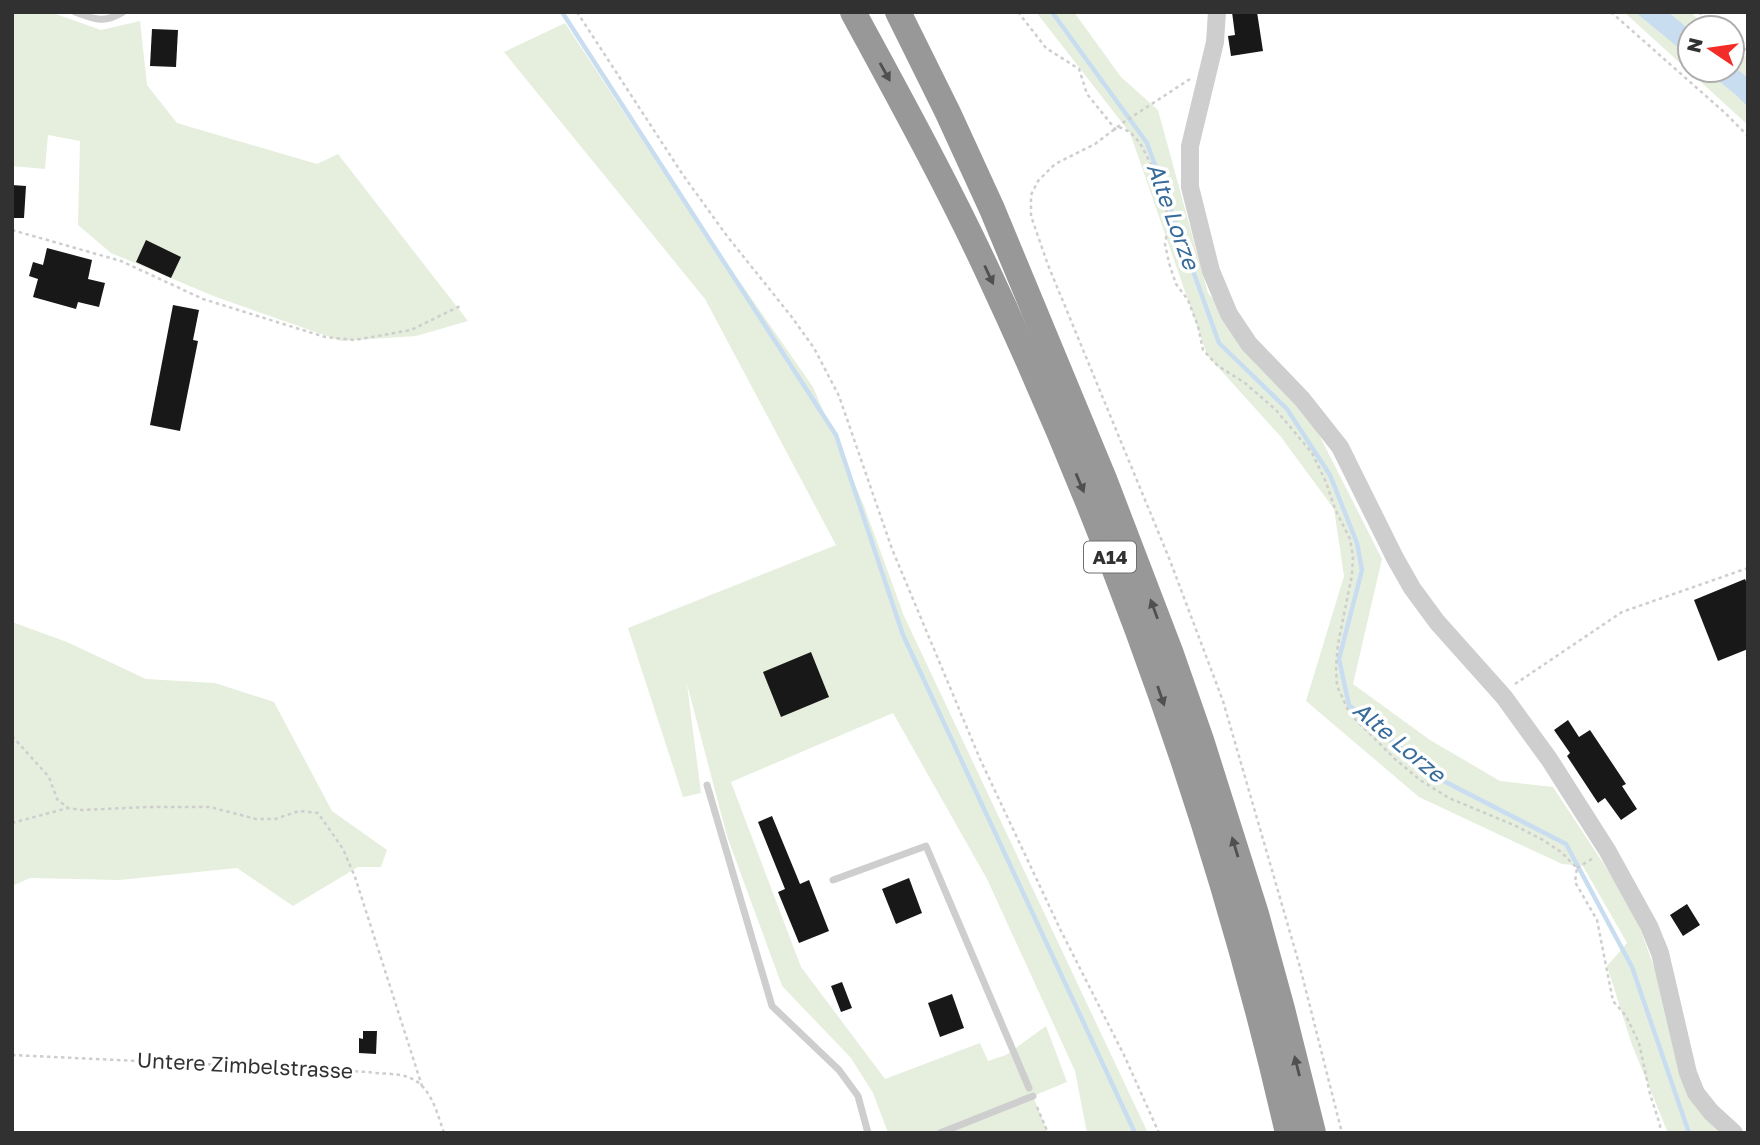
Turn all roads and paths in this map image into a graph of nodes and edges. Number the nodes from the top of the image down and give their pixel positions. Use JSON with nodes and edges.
{"nodes":[{"id":1,"x":75,"y":12,"type":"edge"},
{"id":2,"x":122,"y":12,"type":"edge"},
{"id":3,"x":577,"y":12,"type":"edge"},
{"id":4,"x":853,"y":12,"type":"edge"},
{"id":5,"x":879,"y":12,"type":"edge"},
{"id":6,"x":898,"y":12,"type":"edge"},
{"id":7,"x":1018,"y":12,"type":"edge"},
{"id":8,"x":1217,"y":12,"type":"edge"},
{"id":9,"x":1611,"y":12,"type":"edge"},
{"id":10,"x":1207,"y":71,"type":"junction"},
{"id":11,"x":1117,"y":129,"type":"junction"},
{"id":12,"x":1748,"y":136,"type":"edge"},
{"id":13,"x":12,"y":229,"type":"edge"},
{"id":14,"x":460,"y":306,"type":"dead end"},
{"id":15,"x":1072,"y":404,"type":"junction"},
{"id":16,"x":1748,"y":568,"type":"edge"},
{"id":17,"x":1504,"y":697,"type":"junction"},
{"id":18,"x":12,"y":736,"type":"edge"},
{"id":19,"x":707,"y":785,"type":"dead end"},
{"id":20,"x":68,"y":808,"type":"junction"},
{"id":21,"x":12,"y":823,"type":"edge"},
{"id":22,"x":833,"y":880,"type":"dead end"},
{"id":23,"x":12,"y":1055,"type":"edge"},
{"id":24,"x":422,"y":1086,"type":"junction"},
{"id":25,"x":1031,"y":1092,"type":"junction"},
{"id":26,"x":444,"y":1133,"type":"edge"},
{"id":27,"x":868,"y":1133,"type":"edge"},
{"id":28,"x":940,"y":1133,"type":"edge"},
{"id":29,"x":1048,"y":1133,"type":"edge"},
{"id":30,"x":1159,"y":1133,"type":"edge"},
{"id":31,"x":1288,"y":1133,"type":"edge"},
{"id":32,"x":1313,"y":1133,"type":"edge"},
{"id":33,"x":1342,"y":1133,"type":"edge"},
{"id":34,"x":1660,"y":1133,"type":"edge"},
{"id":35,"x":1734,"y":1133,"type":"edge"}],
"edges":[{"from":1,"to":2,"type":"lane"},
{"from":3,"to":30,"type":"path"},
{"from":4,"to":31,"type":"highway","number":"A14","one_way":true},
{"from":5,"to":15,"type":"highway","number":"A14"},
{"from":6,"to":15,"type":"highway"},
{"from":7,"to":11,"type":"path"},
{"from":8,"to":10,"type":"street"},
{"from":9,"to":12,"type":"path"},
{"from":10,"to":11,"type":"path"},
{"from":10,"to":17,"type":"street"},
{"from":11,"to":33,"type":"path"},
{"from":11,"to":34,"type":"path"},
{"from":13,"to":14,"type":"path"},
{"from":32,"to":15,"type":"highway","number":"A14","one_way":true},
{"from":16,"to":17,"type":"path"},
{"from":17,"to":35,"type":"street"},
{"from":18,"to":20,"type":"path"},
{"from":19,"to":27,"type":"lane"},
{"from":20,"to":21,"type":"path"},
{"from":20,"to":24,"type":"path"},
{"from":22,"to":25,"type":"lane"},
{"from":23,"to":24,"type":"path","name":"Untere Zimbelstrasse"},
{"from":24,"to":26,"type":"path"},
{"from":25,"to":28,"type":"lane"},
{"from":25,"to":29,"type":"path"}]}
